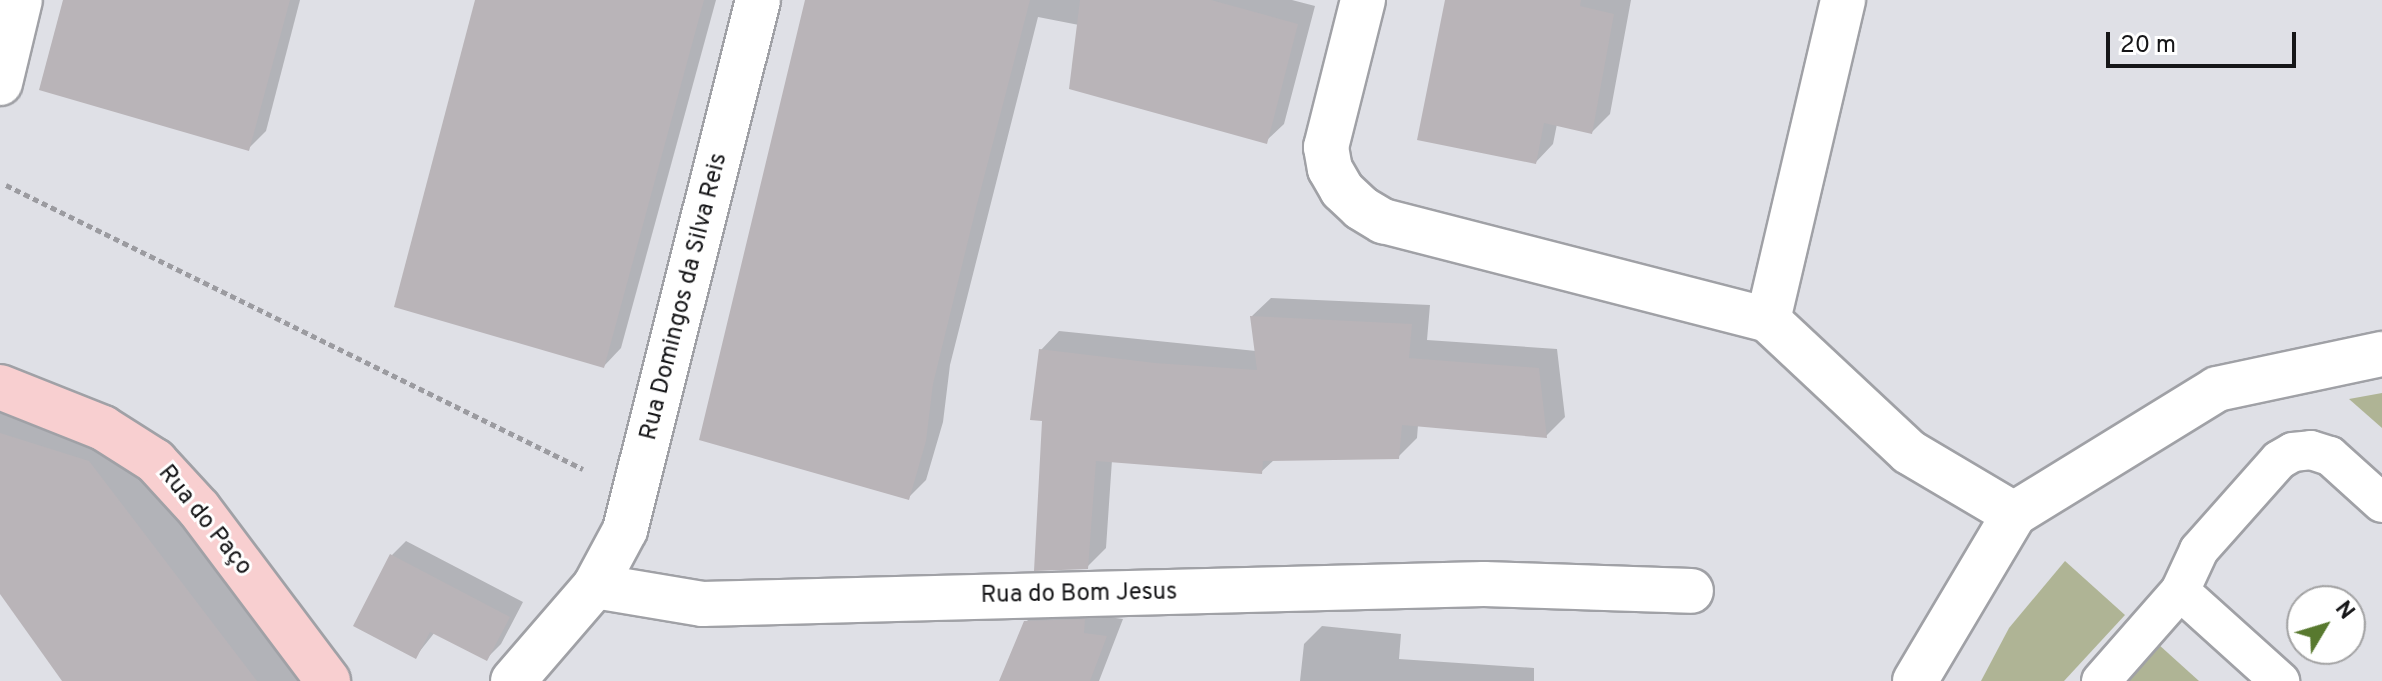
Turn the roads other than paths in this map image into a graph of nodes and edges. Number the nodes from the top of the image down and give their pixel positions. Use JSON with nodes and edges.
{"nodes":[{"id":1,"x":20,"y":0,"type":"edge"},
{"id":2,"x":758,"y":0,"type":"edge"},
{"id":3,"x":1363,"y":0,"type":"edge"},
{"id":4,"x":1843,"y":0,"type":"edge"},
{"id":5,"x":0,"y":83,"type":"edge"},
{"id":6,"x":1768,"y":320,"type":"junction"},
{"id":7,"x":2382,"y":354,"type":"edge"},
{"id":8,"x":0,"y":387,"type":"edge"},
{"id":9,"x":2382,"y":503,"type":"edge"},
{"id":10,"x":2014,"y":514,"type":"junction"},
{"id":11,"x":595,"y":586,"type":"junction"},
{"id":12,"x":1691,"y":591,"type":"dead end"},
{"id":13,"x":2180,"y":591,"type":"junction"},
{"id":14,"x":328,"y":681,"type":"edge"},
{"id":15,"x":513,"y":681,"type":"edge"},
{"id":16,"x":1915,"y":681,"type":"edge"},
{"id":17,"x":2101,"y":681,"type":"edge"},
{"id":18,"x":2280,"y":681,"type":"edge"}],
"edges":[{"from":1,"to":5,"type":"street"},
{"from":2,"to":11,"type":"street","name":"Rua Domingos da Silva Reis"},
{"from":3,"to":6,"type":"street"},
{"from":4,"to":6,"type":"street"},
{"from":6,"to":10,"type":"street"},
{"from":7,"to":10,"type":"street"},
{"from":8,"to":14,"type":"street","name":"Rua do Paço"},
{"from":9,"to":13,"type":"lane"},
{"from":10,"to":16,"type":"street"},
{"from":11,"to":12,"type":"street","name":"Rua do Bom Jesus"},
{"from":11,"to":15,"type":"street"},
{"from":13,"to":17,"type":"lane"},
{"from":13,"to":18,"type":"lane"}]}
